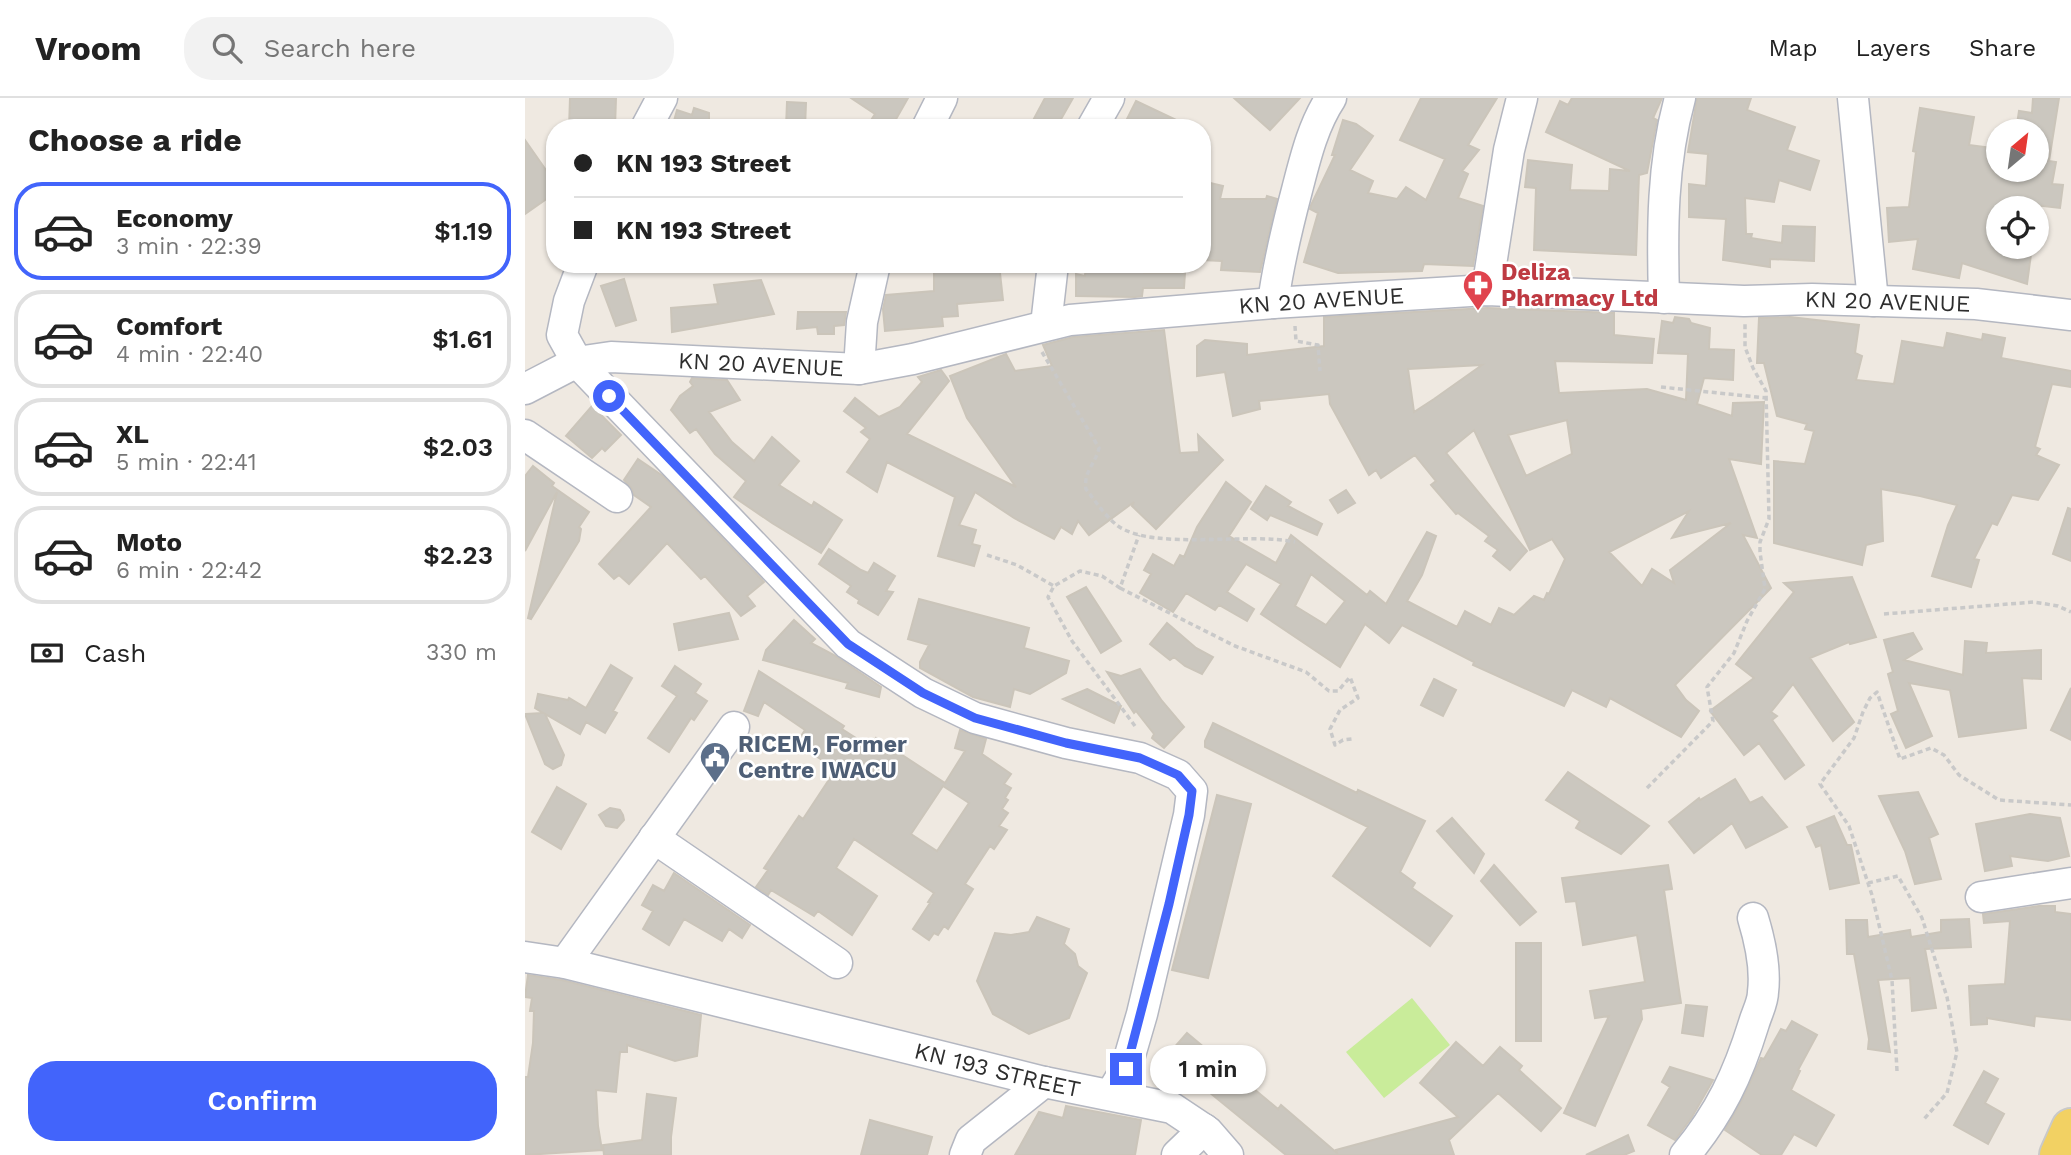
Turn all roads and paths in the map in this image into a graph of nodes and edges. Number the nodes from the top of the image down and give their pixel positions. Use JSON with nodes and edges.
{"nodes":[{"id":1,"x":661,"y":98,"type":"edge"},
{"id":2,"x":942,"y":98,"type":"edge"},
{"id":3,"x":1109,"y":98,"type":"edge"},
{"id":4,"x":1331,"y":98,"type":"edge"},
{"id":5,"x":1522,"y":98,"type":"edge"},
{"id":6,"x":1680,"y":98,"type":"edge"},
{"id":7,"x":1853,"y":98,"type":"edge"},
{"id":8,"x":650,"y":119,"type":"edge"},
{"id":9,"x":932,"y":119,"type":"edge"},
{"id":10,"x":1097,"y":119,"type":"edge"},
{"id":11,"x":580,"y":273,"type":"edge"},
{"id":12,"x":873,"y":273,"type":"edge"},
{"id":13,"x":1051,"y":273,"type":"edge"},
{"id":14,"x":1487,"y":290,"type":"junction"},
{"id":15,"x":1664,"y":298,"type":"junction"},
{"id":16,"x":1744,"y":301,"type":"junction"},
{"id":17,"x":1873,"y":301,"type":"junction"},
{"id":18,"x":1283,"y":303,"type":"junction"},
{"id":19,"x":2071,"y":315,"type":"edge"},
{"id":20,"x":1036,"y":328,"type":"junction"},
{"id":21,"x":577,"y":362,"type":"junction"},
{"id":22,"x":859,"y":369,"type":"junction"},
{"id":23,"x":1319,"y":371,"type":"dead end"},
{"id":24,"x":1661,"y":387,"type":"dead end"},
{"id":25,"x":525,"y":389,"type":"edge"},
{"id":26,"x":1767,"y":398,"type":"junction"},
{"id":27,"x":525,"y":435,"type":"edge"},
{"id":28,"x":617,"y":497,"type":"dead end"},
{"id":29,"x":1139,"y":535,"type":"junction"},
{"id":30,"x":1295,"y":542,"type":"dead end"},
{"id":31,"x":987,"y":555,"type":"dead end"},
{"id":32,"x":1054,"y":586,"type":"junction"},
{"id":33,"x":1120,"y":588,"type":"junction"},
{"id":34,"x":2071,"y":612,"type":"edge"},
{"id":35,"x":1884,"y":614,"type":"dead end"},
{"id":36,"x":1135,"y":726,"type":"dead end"},
{"id":37,"x":734,"y":727,"type":"dead end"},
{"id":38,"x":1352,"y":739,"type":"dead end"},
{"id":39,"x":1647,"y":788,"type":"dead end"},
{"id":40,"x":2071,"y":805,"type":"edge"},
{"id":41,"x":655,"y":838,"type":"junction"},
{"id":42,"x":1868,"y":883,"type":"junction"},
{"id":43,"x":2071,"y":883,"type":"edge"},
{"id":44,"x":1981,"y":897,"type":"dead end"},
{"id":45,"x":1753,"y":918,"type":"dead end"},
{"id":46,"x":525,"y":957,"type":"edge"},
{"id":47,"x":565,"y":963,"type":"junction"},
{"id":48,"x":837,"y":963,"type":"dead end"},
{"id":49,"x":1897,"y":1071,"type":"dead end"},
{"id":50,"x":1044,"y":1082,"type":"junction"},
{"id":51,"x":1111,"y":1094,"type":"junction"},
{"id":52,"x":1924,"y":1119,"type":"dead end"},
{"id":53,"x":2071,"y":1128,"type":"edge"},
{"id":54,"x":1204,"y":1129,"type":"junction"},
{"id":55,"x":965,"y":1155,"type":"edge"},
{"id":56,"x":1177,"y":1155,"type":"edge"},
{"id":57,"x":1228,"y":1155,"type":"edge"},
{"id":58,"x":1685,"y":1155,"type":"edge"},
{"id":59,"x":2059,"y":1155,"type":"edge"}],
"edges":[{"from":1,"to":8,"type":"street"},
{"from":2,"to":9,"type":"street"},
{"from":3,"to":10,"type":"street"},
{"from":4,"to":18,"type":"street"},
{"from":5,"to":14,"type":"street"},
{"from":6,"to":15,"type":"street"},
{"from":7,"to":17,"type":"street"},
{"from":11,"to":21,"type":"street"},
{"from":12,"to":22,"type":"street"},
{"from":13,"to":20,"type":"street"},
{"from":14,"to":15,"type":"street","name":"KN 20 AVENUE"},
{"from":14,"to":18,"type":"street","name":"KN 20 AVENUE"},
{"from":15,"to":16,"type":"street","name":"KN 20 AVENUE"},
{"from":16,"to":17,"type":"street","name":"KN 20 AVENUE"},
{"from":16,"to":26,"type":"path"},
{"from":17,"to":19,"type":"street","name":"KN 20 AVENUE"},
{"from":18,"to":20,"type":"street","name":"KN 20 AVENUE"},
{"from":18,"to":23,"type":"path"},
{"from":20,"to":22,"type":"street","name":"KN 20 AVENUE"},
{"from":20,"to":29,"type":"path"},
{"from":21,"to":22,"type":"street","name":"KN 20 AVENUE"},
{"from":21,"to":25,"type":"street","name":"KN 20 AVENUE"},
{"from":21,"to":51,"type":"street","name":"KN 193 STREET"},
{"from":24,"to":26,"type":"path"},
{"from":26,"to":39,"type":"path"},
{"from":27,"to":28,"type":"street"},
{"from":29,"to":30,"type":"path"},
{"from":29,"to":33,"type":"path"},
{"from":31,"to":32,"type":"path"},
{"from":32,"to":33,"type":"path"},
{"from":32,"to":36,"type":"path"},
{"from":33,"to":38,"type":"path"},
{"from":34,"to":35,"type":"path"},
{"from":37,"to":41,"type":"street"},
{"from":40,"to":42,"type":"path"},
{"from":41,"to":47,"type":"street"},
{"from":41,"to":48,"type":"street"},
{"from":42,"to":49,"type":"path"},
{"from":42,"to":52,"type":"path"},
{"from":43,"to":44,"type":"street"},
{"from":45,"to":58,"type":"street"},
{"from":46,"to":47,"type":"street","name":"KN 193 STREET"},
{"from":47,"to":50,"type":"street","name":"KN 193 STREET"},
{"from":50,"to":51,"type":"street","name":"KN 193 STREET"},
{"from":50,"to":55,"type":"street"},
{"from":51,"to":54,"type":"street"},
{"from":53,"to":59,"type":"main road"},
{"from":54,"to":56,"type":"street"},
{"from":54,"to":57,"type":"street"}]}
